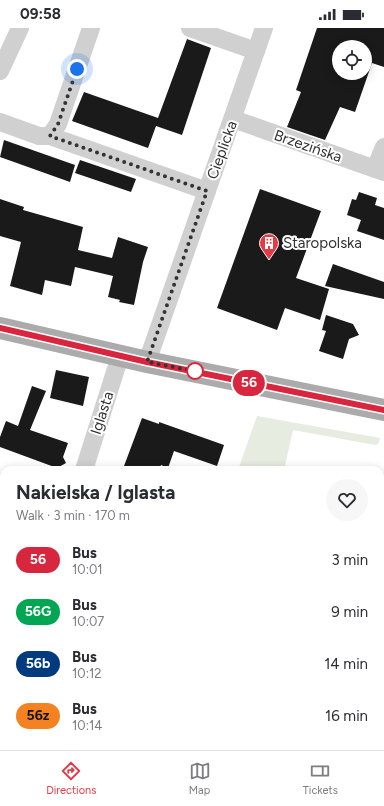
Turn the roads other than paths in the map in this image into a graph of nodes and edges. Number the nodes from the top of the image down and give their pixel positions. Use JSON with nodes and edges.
{"nodes":[{"id":1,"x":20,"y":28,"type":"edge"},
{"id":2,"x":91,"y":28,"type":"edge"},
{"id":3,"x":190,"y":28,"type":"edge"},
{"id":4,"x":264,"y":28,"type":"edge"},
{"id":5,"x":256,"y":51,"type":"junction"},
{"id":6,"x":0,"y":71,"type":"edge"},
{"id":7,"x":233,"y":119,"type":"junction"},
{"id":8,"x":0,"y":122,"type":"edge"},
{"id":9,"x":50,"y":136,"type":"junction"},
{"id":10,"x":384,"y":147,"type":"edge"},
{"id":11,"x":380,"y":171,"type":"edge"},
{"id":12,"x":207,"y":191,"type":"junction"},
{"id":13,"x":0,"y":328,"type":"edge"},
{"id":14,"x":120,"y":356,"type":"junction"},
{"id":15,"x":147,"y":362,"type":"junction"},
{"id":16,"x":384,"y":410,"type":"edge"},
{"id":17,"x":85,"y":466,"type":"edge"}],
"edges":[{"from":1,"to":6,"type":"street"},
{"from":2,"to":9,"type":"street"},
{"from":3,"to":5,"type":"street"},
{"from":4,"to":5,"type":"street","name":"Cieplicka"},
{"from":5,"to":7,"type":"street","name":"Cieplicka"},
{"from":7,"to":11,"type":"street","name":"Brzezińska"},
{"from":7,"to":12,"type":"street","name":"Cieplicka"},
{"from":8,"to":9,"type":"street"},
{"from":9,"to":12,"type":"street"},
{"from":10,"to":11,"type":"street"},
{"from":12,"to":15,"type":"street","name":"Cieplicka"},
{"from":13,"to":14,"type":"main road"},
{"from":14,"to":15,"type":"main road"},
{"from":14,"to":17,"type":"street","name":"Iglasta"},
{"from":15,"to":16,"type":"main road"}]}
